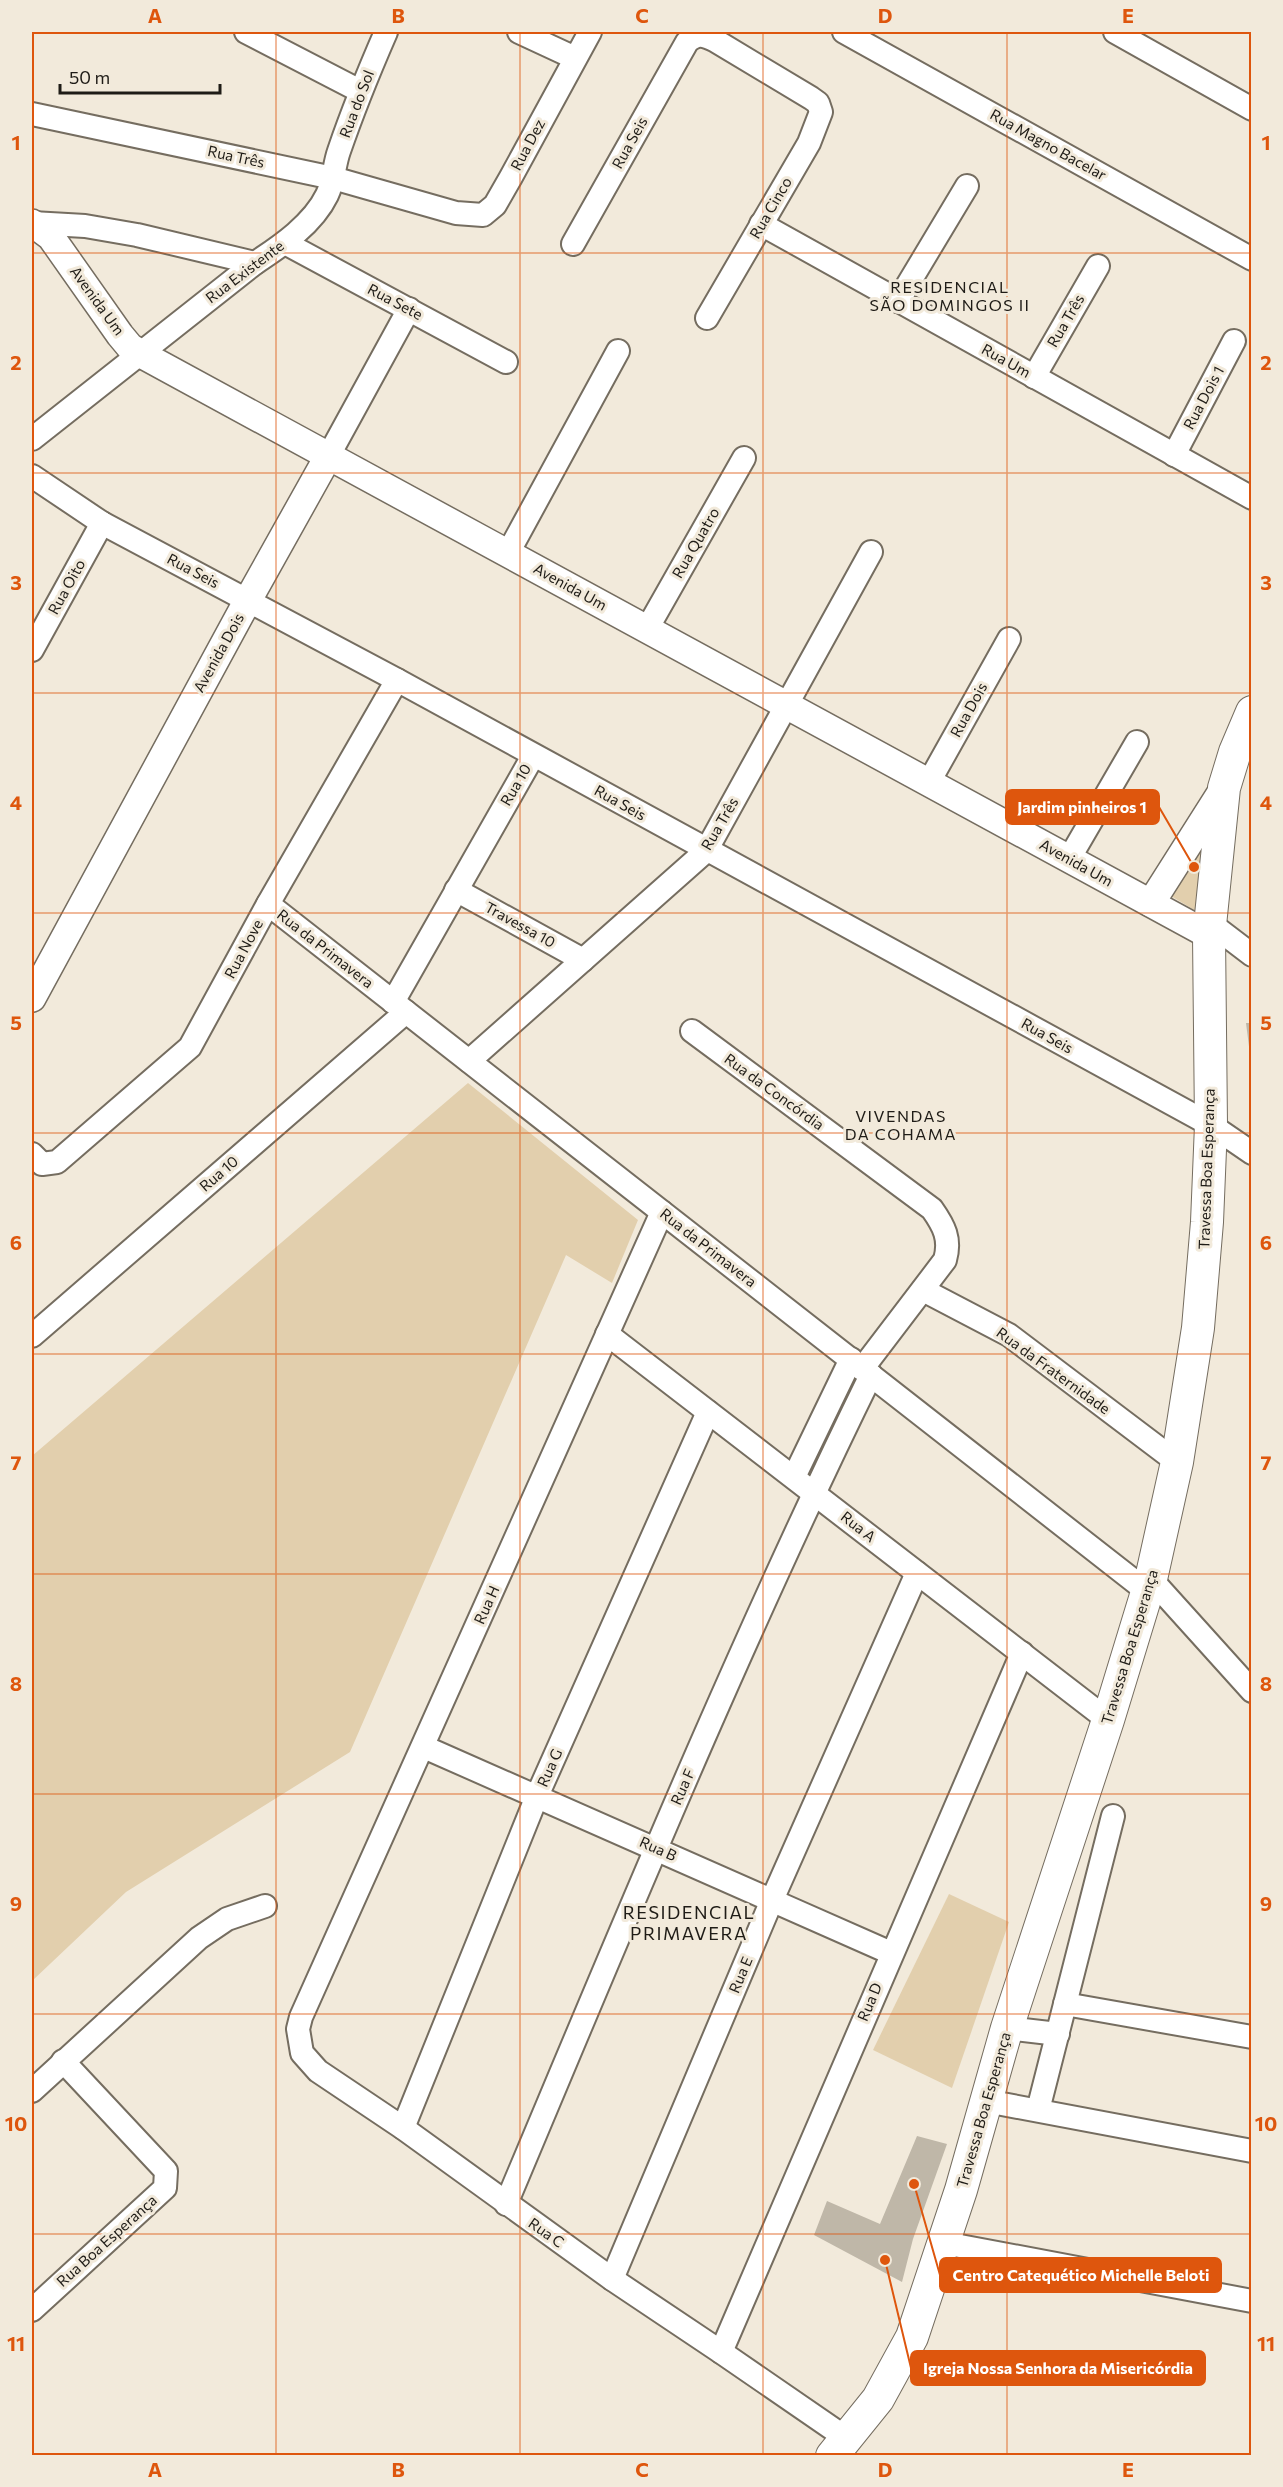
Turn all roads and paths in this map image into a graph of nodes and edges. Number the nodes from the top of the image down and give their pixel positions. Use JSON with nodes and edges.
{"nodes":[{"id":1,"x":246,"y":32,"type":"edge"},
{"id":2,"x":386,"y":32,"type":"edge"},
{"id":3,"x":519,"y":32,"type":"edge"},
{"id":4,"x":590,"y":32,"type":"edge"},
{"id":5,"x":844,"y":32,"type":"edge"},
{"id":6,"x":1115,"y":32,"type":"edge"},
{"id":7,"x":575,"y":58,"type":"junction"},
{"id":8,"x":360,"y":91,"type":"junction"},
{"id":9,"x":811,"y":98,"type":"joint"},
{"id":10,"x":1251,"y":109,"type":"edge"},
{"id":11,"x":32,"y":114,"type":"edge"},
{"id":12,"x":333,"y":178,"type":"junction"},
{"id":13,"x":967,"y":186,"type":"dead end"},
{"id":14,"x":438,"y":208,"type":"joint"},
{"id":15,"x":32,"y":223,"type":"edge"},
{"id":16,"x":761,"y":224,"type":"junction"},
{"id":17,"x":285,"y":243,"type":"junction"},
{"id":18,"x":573,"y":244,"type":"dead end"},
{"id":19,"x":1251,"y":259,"type":"edge"},
{"id":20,"x":255,"y":263,"type":"junction"},
{"id":21,"x":1098,"y":266,"type":"dead end"},
{"id":22,"x":898,"y":301,"type":"junction"},
{"id":23,"x":409,"y":309,"type":"junction"},
{"id":24,"x":707,"y":318,"type":"dead end"},
{"id":25,"x":1234,"y":341,"type":"dead end"},
{"id":26,"x":618,"y":351,"type":"dead end"},
{"id":27,"x":141,"y":354,"type":"junction"},
{"id":28,"x":506,"y":362,"type":"dead end"},
{"id":29,"x":1034,"y":377,"type":"junction"},
{"id":30,"x":32,"y":439,"type":"edge"},
{"id":31,"x":329,"y":455,"type":"junction"},
{"id":32,"x":1174,"y":455,"type":"junction"},
{"id":33,"x":744,"y":458,"type":"dead end"},
{"id":34,"x":32,"y":476,"type":"edge"},
{"id":35,"x":1251,"y":498,"type":"edge"},
{"id":36,"x":102,"y":523,"type":"junction"},
{"id":37,"x":870,"y":552,"type":"dead end"},
{"id":38,"x":508,"y":553,"type":"junction"},
{"id":39,"x":248,"y":600,"type":"junction"},
{"id":40,"x":647,"y":628,"type":"junction"},
{"id":41,"x":1009,"y":639,"type":"dead end"},
{"id":42,"x":32,"y":650,"type":"edge"},
{"id":43,"x":397,"y":680,"type":"junction"},
{"id":44,"x":786,"y":705,"type":"junction"},
{"id":45,"x":1251,"y":712,"type":"edge"},
{"id":46,"x":1137,"y":742,"type":"dead end"},
{"id":47,"x":532,"y":756,"type":"junction"},
{"id":48,"x":929,"y":782,"type":"junction"},
{"id":49,"x":1224,"y":788,"type":"junction"},
{"id":50,"x":706,"y":851,"type":"junction"},
{"id":51,"x":1069,"y":859,"type":"junction"},
{"id":52,"x":456,"y":890,"type":"junction"},
{"id":53,"x":1150,"y":903,"type":"junction"},
{"id":54,"x":268,"y":904,"type":"junction"},
{"id":55,"x":1210,"y":929,"type":"junction"},
{"id":56,"x":1251,"y":955,"type":"edge"},
{"id":57,"x":583,"y":960,"type":"junction"},
{"id":58,"x":32,"y":998,"type":"edge"},
{"id":59,"x":399,"y":1007,"type":"junction"},
{"id":60,"x":692,"y":1031,"type":"dead end"},
{"id":61,"x":469,"y":1061,"type":"junction"},
{"id":62,"x":1211,"y":1125,"type":"junction"},
{"id":63,"x":1251,"y":1153,"type":"edge"},
{"id":64,"x":34,"y":1157,"type":"edge"},
{"id":65,"x":662,"y":1212,"type":"junction"},
{"id":66,"x":923,"y":1290,"type":"junction"},
{"id":67,"x":607,"y":1334,"type":"junction"},
{"id":68,"x":32,"y":1336,"type":"edge"},
{"id":69,"x":861,"y":1368,"type":"junction"},
{"id":70,"x":708,"y":1412,"type":"junction"},
{"id":71,"x":1177,"y":1462,"type":"junction"},
{"id":72,"x":794,"y":1478,"type":"junction"},
{"id":73,"x":813,"y":1492,"type":"junction"},
{"id":74,"x":917,"y":1573,"type":"junction"},
{"id":75,"x":1150,"y":1586,"type":"junction"},
{"id":76,"x":1022,"y":1653,"type":"junction"},
{"id":77,"x":1251,"y":1691,"type":"edge"},
{"id":78,"x":1108,"y":1720,"type":"junction"},
{"id":79,"x":424,"y":1747,"type":"junction"},
{"id":80,"x":537,"y":1796,"type":"junction"},
{"id":81,"x":1113,"y":1816,"type":"dead end"},
{"id":82,"x":656,"y":1848,"type":"junction"},
{"id":83,"x":772,"y":1900,"type":"junction"},
{"id":84,"x":265,"y":1906,"type":"dead end"},
{"id":85,"x":891,"y":1953,"type":"junction"},
{"id":86,"x":310,"y":1997,"type":"joint"},
{"id":87,"x":1065,"y":2004,"type":"junction"},
{"id":88,"x":1007,"y":2028,"type":"junction"},
{"id":89,"x":1058,"y":2034,"type":"junction"},
{"id":90,"x":1251,"y":2037,"type":"edge"},
{"id":91,"x":63,"y":2061,"type":"junction"},
{"id":92,"x":32,"y":2091,"type":"edge"},
{"id":93,"x":986,"y":2101,"type":"junction"},
{"id":94,"x":1038,"y":2110,"type":"junction"},
{"id":95,"x":402,"y":2128,"type":"junction"},
{"id":96,"x":1251,"y":2151,"type":"edge"},
{"id":97,"x":506,"y":2204,"type":"junction"},
{"id":98,"x":944,"y":2243,"type":"junction"},
{"id":99,"x":612,"y":2279,"type":"junction"},
{"id":100,"x":1251,"y":2301,"type":"edge"},
{"id":101,"x":32,"y":2310,"type":"edge"},
{"id":102,"x":721,"y":2352,"type":"junction"},
{"id":103,"x":839,"y":2447,"type":"edge"}],
"edges":[{"from":1,"to":8,"type":"street"},
{"from":2,"to":8,"type":"street","name":"Rua do Sol"},
{"from":3,"to":7,"type":"street"},
{"from":4,"to":7,"type":"street","name":"Rua Dez"},
{"from":5,"to":19,"type":"street","name":"Rua Magno Bacelar"},
{"from":6,"to":10,"type":"street"},
{"from":7,"to":14,"type":"street","name":"Rua Dez"},
{"from":8,"to":12,"type":"street","name":"Rua do Sol"},
{"from":9,"to":16,"type":"street","name":"Rua Cinco"},
{"from":9,"to":18,"type":"street","name":"Rua Seis"},
{"from":11,"to":12,"type":"street","name":"Rua Três"},
{"from":12,"to":14,"type":"street","name":"Rua Três"},
{"from":12,"to":17,"type":"street","name":"Rua Existente"},
{"from":13,"to":22,"type":"street"},
{"from":15,"to":20,"type":"street"},
{"from":15,"to":27,"type":"street","name":"Avenida Um"},
{"from":16,"to":22,"type":"street","name":"Rua Um"},
{"from":16,"to":24,"type":"street","name":"Rua Cinco"},
{"from":17,"to":20,"type":"street","name":"Rua Existente"},
{"from":17,"to":23,"type":"street","name":"Rua Sete"},
{"from":20,"to":27,"type":"street","name":"Rua Existente"},
{"from":21,"to":29,"type":"street","name":"Rua Três"},
{"from":22,"to":29,"type":"street","name":"Rua Um"},
{"from":23,"to":28,"type":"street","name":"Rua Sete"},
{"from":23,"to":31,"type":"street","name":"Avenida Dois"},
{"from":25,"to":32,"type":"street","name":"Rua Dois 1"},
{"from":26,"to":38,"type":"street"},
{"from":27,"to":30,"type":"street","name":"Rua Existente"},
{"from":27,"to":31,"type":"street","name":"Avenida Um"},
{"from":29,"to":32,"type":"street","name":"Rua Um"},
{"from":31,"to":38,"type":"street","name":"Avenida Um"},
{"from":31,"to":39,"type":"street","name":"Avenida Dois"},
{"from":32,"to":35,"type":"street","name":"Rua Um"},
{"from":33,"to":40,"type":"street","name":"Rua Quatro"},
{"from":34,"to":36,"type":"street","name":"Rua Seis"},
{"from":36,"to":39,"type":"street","name":"Rua Seis"},
{"from":36,"to":42,"type":"street","name":"Rua Oito"},
{"from":37,"to":44,"type":"street","name":"Rua Três"},
{"from":38,"to":40,"type":"street","name":"Avenida Um"},
{"from":39,"to":43,"type":"street","name":"Rua Seis"},
{"from":39,"to":58,"type":"street","name":"Avenida Dois"},
{"from":40,"to":44,"type":"street","name":"Avenida Um"},
{"from":41,"to":48,"type":"street","name":"Rua Dois"},
{"from":43,"to":47,"type":"street","name":"Rua Seis"},
{"from":43,"to":54,"type":"street","name":"Rua Nove"},
{"from":44,"to":48,"type":"street","name":"Avenida Um"},
{"from":44,"to":50,"type":"street","name":"Rua Três"},
{"from":45,"to":49,"type":"main road"},
{"from":46,"to":51,"type":"street"},
{"from":47,"to":50,"type":"street","name":"Rua Seis"},
{"from":47,"to":52,"type":"street","name":"Rua 10"},
{"from":48,"to":51,"type":"street","name":"Avenida Um"},
{"from":49,"to":53,"type":"street"},
{"from":49,"to":55,"type":"main road","name":"Travessa Boa Esperança"},
{"from":50,"to":57,"type":"street","name":"Rua Três"},
{"from":50,"to":62,"type":"street","name":"Rua Seis"},
{"from":51,"to":53,"type":"street","name":"Avenida Um"},
{"from":52,"to":57,"type":"street","name":"Travessa 10"},
{"from":52,"to":59,"type":"street","name":"Rua 10"},
{"from":53,"to":55,"type":"street","name":"Avenida Um"},
{"from":54,"to":59,"type":"street","name":"Rua da Primavera"},
{"from":54,"to":64,"type":"street","name":"Rua Nove"},
{"from":55,"to":56,"type":"street"},
{"from":55,"to":62,"type":"main road","name":"Travessa Boa Esperança"},
{"from":57,"to":61,"type":"street","name":"Rua Três"},
{"from":59,"to":61,"type":"street","name":"Rua da Primavera"},
{"from":59,"to":68,"type":"street","name":"Rua 10"},
{"from":60,"to":66,"type":"street","name":"Rua da Concórdia"},
{"from":61,"to":65,"type":"street","name":"Rua da Primavera"},
{"from":62,"to":63,"type":"street","name":"Rua Seis"},
{"from":62,"to":71,"type":"main road","name":"Travessa Boa Esperança"},
{"from":65,"to":67,"type":"street","name":"Rua H"},
{"from":65,"to":69,"type":"street","name":"Rua da Primavera"},
{"from":66,"to":69,"type":"street","name":"Rua da Concórdia"},
{"from":66,"to":71,"type":"street","name":"Rua da Fraternidade"},
{"from":67,"to":70,"type":"street","name":"Rua A"},
{"from":67,"to":79,"type":"street","name":"Rua H"},
{"from":69,"to":72,"type":"street"},
{"from":69,"to":73,"type":"street","name":"Rua F"},
{"from":69,"to":75,"type":"street","name":"Rua da Primavera"},
{"from":70,"to":72,"type":"street","name":"Rua A"},
{"from":70,"to":80,"type":"street","name":"Rua G"},
{"from":71,"to":75,"type":"main road","name":"Travessa Boa Esperança"},
{"from":72,"to":73,"type":"street","name":"Rua A"},
{"from":73,"to":74,"type":"street","name":"Rua A"},
{"from":73,"to":82,"type":"street","name":"Rua F"},
{"from":74,"to":76,"type":"street","name":"Rua A"},
{"from":74,"to":83,"type":"street","name":"Rua E"},
{"from":75,"to":77,"type":"street","name":"Rua da Primavera"},
{"from":75,"to":78,"type":"main road","name":"Travessa Boa Esperança"},
{"from":76,"to":78,"type":"street","name":"Rua A"},
{"from":76,"to":85,"type":"street","name":"Rua D"},
{"from":78,"to":88,"type":"main road","name":"Travessa Boa Esperança"},
{"from":79,"to":80,"type":"street","name":"Rua B"},
{"from":79,"to":86,"type":"street","name":"Rua H"},
{"from":80,"to":82,"type":"street","name":"Rua B"},
{"from":80,"to":95,"type":"street","name":"Rua G"},
{"from":81,"to":87,"type":"street"},
{"from":82,"to":83,"type":"street","name":"Rua B"},
{"from":82,"to":97,"type":"street","name":"Rua F"},
{"from":83,"to":85,"type":"street","name":"Rua B"},
{"from":83,"to":99,"type":"street","name":"Rua E"},
{"from":84,"to":91,"type":"street"},
{"from":85,"to":102,"type":"street","name":"Rua D"},
{"from":86,"to":95,"type":"street","name":"Rua C"},
{"from":87,"to":89,"type":"street"},
{"from":87,"to":90,"type":"street"},
{"from":88,"to":89,"type":"street"},
{"from":88,"to":93,"type":"main road","name":"Travessa Boa Esperança"},
{"from":89,"to":94,"type":"street"},
{"from":91,"to":92,"type":"street"},
{"from":91,"to":101,"type":"street","name":"Rua Boa Esperança"},
{"from":93,"to":94,"type":"street"},
{"from":93,"to":98,"type":"main road","name":"Travessa Boa Esperança"},
{"from":94,"to":96,"type":"street"},
{"from":95,"to":97,"type":"street","name":"Rua C"},
{"from":97,"to":99,"type":"street","name":"Rua C"},
{"from":98,"to":100,"type":"street"},
{"from":98,"to":103,"type":"main road","name":"Travessa Boa Esperança"},
{"from":99,"to":102,"type":"street","name":"Rua C"},
{"from":102,"to":103,"type":"street","name":"Rua C"}]}
